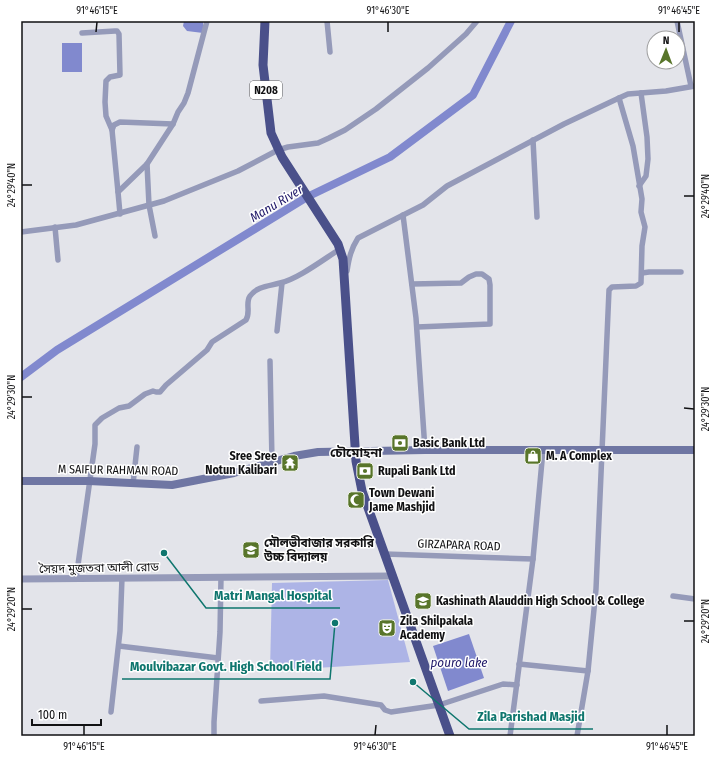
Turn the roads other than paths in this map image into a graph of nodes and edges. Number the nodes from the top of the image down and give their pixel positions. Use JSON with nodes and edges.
{"nodes":[{"id":1,"x":207,"y":21,"type":"edge"},
{"id":2,"x":265,"y":21,"type":"edge"},
{"id":3,"x":328,"y":21,"type":"edge"},
{"id":4,"x":477,"y":21,"type":"edge"},
{"id":5,"x":677,"y":21,"type":"edge"},
{"id":6,"x":82,"y":33,"type":"dead end"},
{"id":7,"x":330,"y":52,"type":"dead end"},
{"id":8,"x":693,"y":86,"type":"edge"},
{"id":9,"x":641,"y":93,"type":"junction"},
{"id":10,"x":619,"y":98,"type":"junction"},
{"id":11,"x":173,"y":124,"type":"junction"},
{"id":12,"x":112,"y":130,"type":"junction"},
{"id":13,"x":533,"y":140,"type":"junction"},
{"id":14,"x":280,"y":154,"type":"junction"},
{"id":15,"x":147,"y":164,"type":"junction"},
{"id":16,"x":639,"y":186,"type":"junction"},
{"id":17,"x":118,"y":192,"type":"junction"},
{"id":18,"x":149,"y":206,"type":"junction"},
{"id":19,"x":120,"y":214,"type":"junction"},
{"id":20,"x":403,"y":215,"type":"junction"},
{"id":21,"x":537,"y":217,"type":"dead end"},
{"id":22,"x":55,"y":227,"type":"junction"},
{"id":23,"x":21,"y":232,"type":"edge"},
{"id":24,"x":155,"y":236,"type":"dead end"},
{"id":25,"x":339,"y":247,"type":"junction"},
{"id":26,"x":58,"y":260,"type":"dead end"},
{"id":27,"x":681,"y":272,"type":"dead end"},
{"id":28,"x":642,"y":274,"type":"junction"},
{"id":29,"x":282,"y":283,"type":"junction"},
{"id":30,"x":412,"y":284,"type":"junction"},
{"id":31,"x":345,"y":293,"type":"junction"},
{"id":32,"x":417,"y":327,"type":"junction"},
{"id":33,"x":277,"y":331,"type":"dead end"},
{"id":34,"x":270,"y":361,"type":"dead end"},
{"id":35,"x":137,"y":447,"type":"dead end"},
{"id":36,"x":603,"y":449,"type":"junction"},
{"id":37,"x":425,"y":450,"type":"junction"},
{"id":38,"x":543,"y":450,"type":"junction"},
{"id":39,"x":695,"y":450,"type":"edge"},
{"id":40,"x":355,"y":451,"type":"junction"},
{"id":41,"x":272,"y":462,"type":"junction"},
{"id":42,"x":21,"y":481,"type":"edge"},
{"id":43,"x":89,"y":481,"type":"junction"},
{"id":44,"x":133,"y":484,"type":"junction"},
{"id":45,"x":385,"y":554,"type":"junction"},
{"id":46,"x":533,"y":559,"type":"junction"},
{"id":47,"x":393,"y":576,"type":"junction"},
{"id":48,"x":221,"y":577,"type":"junction"},
{"id":49,"x":122,"y":578,"type":"junction"},
{"id":50,"x":21,"y":579,"type":"edge"},
{"id":51,"x":76,"y":579,"type":"junction"},
{"id":52,"x":673,"y":596,"type":"dead end"},
{"id":53,"x":695,"y":599,"type":"edge"},
{"id":54,"x":119,"y":646,"type":"junction"},
{"id":55,"x":218,"y":658,"type":"junction"},
{"id":56,"x":519,"y":664,"type":"junction"},
{"id":57,"x":588,"y":671,"type":"junction"},
{"id":58,"x":516,"y":684,"type":"junction"},
{"id":59,"x":261,"y":701,"type":"dead end"},
{"id":60,"x":439,"y":705,"type":"junction"},
{"id":61,"x":111,"y":712,"type":"dead end"},
{"id":62,"x":214,"y":736,"type":"edge"},
{"id":63,"x":450,"y":736,"type":"edge"},
{"id":64,"x":510,"y":736,"type":"edge"},
{"id":65,"x":577,"y":736,"type":"edge"}],
"edges":[{"from":1,"to":11,"type":"street"},
{"from":2,"to":14,"type":"highway","number":"N208"},
{"from":3,"to":7,"type":"street"},
{"from":4,"to":14,"type":"street"},
{"from":5,"to":8,"type":"street"},
{"from":6,"to":12,"type":"street"},
{"from":8,"to":9,"type":"street"},
{"from":9,"to":10,"type":"street"},
{"from":9,"to":16,"type":"street"},
{"from":10,"to":13,"type":"street"},
{"from":10,"to":16,"type":"street"},
{"from":11,"to":12,"type":"street"},
{"from":11,"to":15,"type":"street"},
{"from":12,"to":17,"type":"street"},
{"from":13,"to":20,"type":"street"},
{"from":13,"to":21,"type":"street"},
{"from":14,"to":18,"type":"street"},
{"from":14,"to":25,"type":"highway","number":"N208"},
{"from":15,"to":17,"type":"street"},
{"from":15,"to":18,"type":"street"},
{"from":16,"to":28,"type":"street"},
{"from":17,"to":19,"type":"street"},
{"from":18,"to":19,"type":"street"},
{"from":18,"to":24,"type":"street"},
{"from":19,"to":22,"type":"street"},
{"from":20,"to":30,"type":"street"},
{"from":20,"to":31,"type":"street"},
{"from":22,"to":23,"type":"street"},
{"from":22,"to":26,"type":"street"},
{"from":25,"to":29,"type":"street"},
{"from":25,"to":31,"type":"highway","number":"N208"},
{"from":27,"to":28,"type":"street"},
{"from":28,"to":36,"type":"street"},
{"from":29,"to":33,"type":"street"},
{"from":29,"to":43,"type":"street"},
{"from":30,"to":32,"type":"street"},
{"from":30,"to":32,"type":"street"},
{"from":31,"to":40,"type":"highway","number":"N208"},
{"from":32,"to":37,"type":"street"},
{"from":34,"to":41,"type":"street"},
{"from":35,"to":44,"type":"street"},
{"from":36,"to":38,"type":"main road","name":"M SAIFUR RAHMAN ROAD"},
{"from":36,"to":39,"type":"main road","name":"M SAIFUR RAHMAN ROAD"},
{"from":36,"to":57,"type":"street"},
{"from":37,"to":38,"type":"main road","name":"M SAIFUR RAHMAN ROAD"},
{"from":37,"to":40,"type":"main road","name":"M SAIFUR RAHMAN ROAD"},
{"from":38,"to":46,"type":"street"},
{"from":40,"to":41,"type":"main road","name":"M SAIFUR RAHMAN ROAD"},
{"from":40,"to":45,"type":"highway","number":"N208"},
{"from":41,"to":44,"type":"main road","name":"M SAIFUR RAHMAN ROAD"},
{"from":42,"to":43,"type":"main road","name":"M SAIFUR RAHMAN ROAD"},
{"from":43,"to":44,"type":"main road","name":"M SAIFUR RAHMAN ROAD"},
{"from":43,"to":51,"type":"street"},
{"from":45,"to":46,"type":"street","name":"GIRZAPARA ROAD"},
{"from":45,"to":47,"type":"highway","number":"N208"},
{"from":46,"to":56,"type":"street"},
{"from":47,"to":48,"type":"street","name":"সৈয়দ মুজতবা আলী রোড"},
{"from":47,"to":60,"type":"highway","number":"N208"},
{"from":48,"to":49,"type":"street","name":"সৈয়দ মুজতবা আলী রোড"},
{"from":48,"to":55,"type":"street"},
{"from":49,"to":51,"type":"street","name":"সৈয়দ মুজতবা আলী রোড"},
{"from":49,"to":54,"type":"street"},
{"from":50,"to":51,"type":"street","name":"সৈয়দ মুজতবা আলী রোড"},
{"from":52,"to":53,"type":"street"},
{"from":54,"to":55,"type":"street"},
{"from":54,"to":61,"type":"street"},
{"from":55,"to":62,"type":"street"},
{"from":56,"to":57,"type":"street"},
{"from":56,"to":58,"type":"street"},
{"from":57,"to":65,"type":"street"},
{"from":58,"to":60,"type":"street"},
{"from":58,"to":64,"type":"street"},
{"from":59,"to":60,"type":"street"},
{"from":60,"to":63,"type":"highway","number":"N208"}]}
